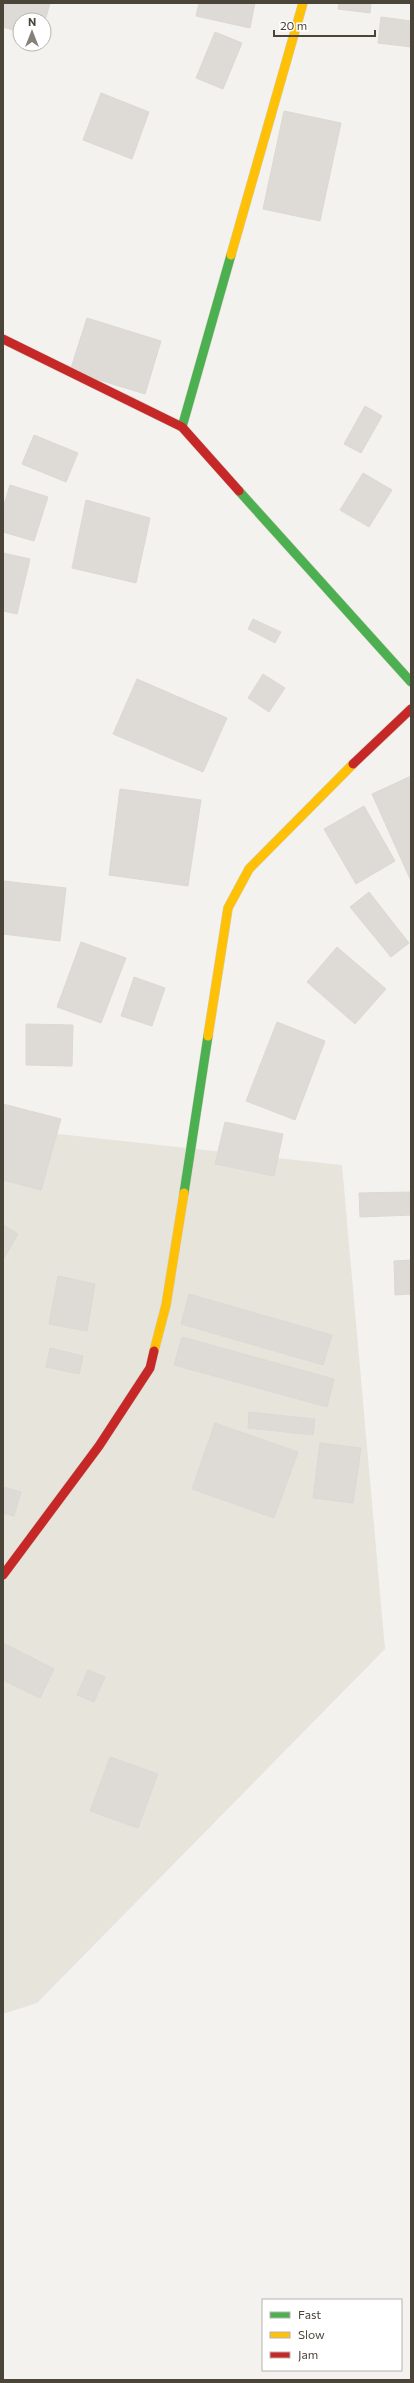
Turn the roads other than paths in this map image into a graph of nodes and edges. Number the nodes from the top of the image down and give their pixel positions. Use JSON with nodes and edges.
{"nodes":[{"id":1,"x":303,"y":3,"type":"edge"},
{"id":2,"x":3,"y":339,"type":"edge"},
{"id":3,"x":182,"y":427,"type":"junction"},
{"id":4,"x":411,"y":682,"type":"edge"},
{"id":5,"x":411,"y":709,"type":"edge"},
{"id":6,"x":3,"y":1575,"type":"edge"}],
"edges":[{"from":1,"to":3,"type":"street"},
{"from":2,"to":3,"type":"street"},
{"from":3,"to":4,"type":"street"},
{"from":5,"to":6,"type":"street"}]}
